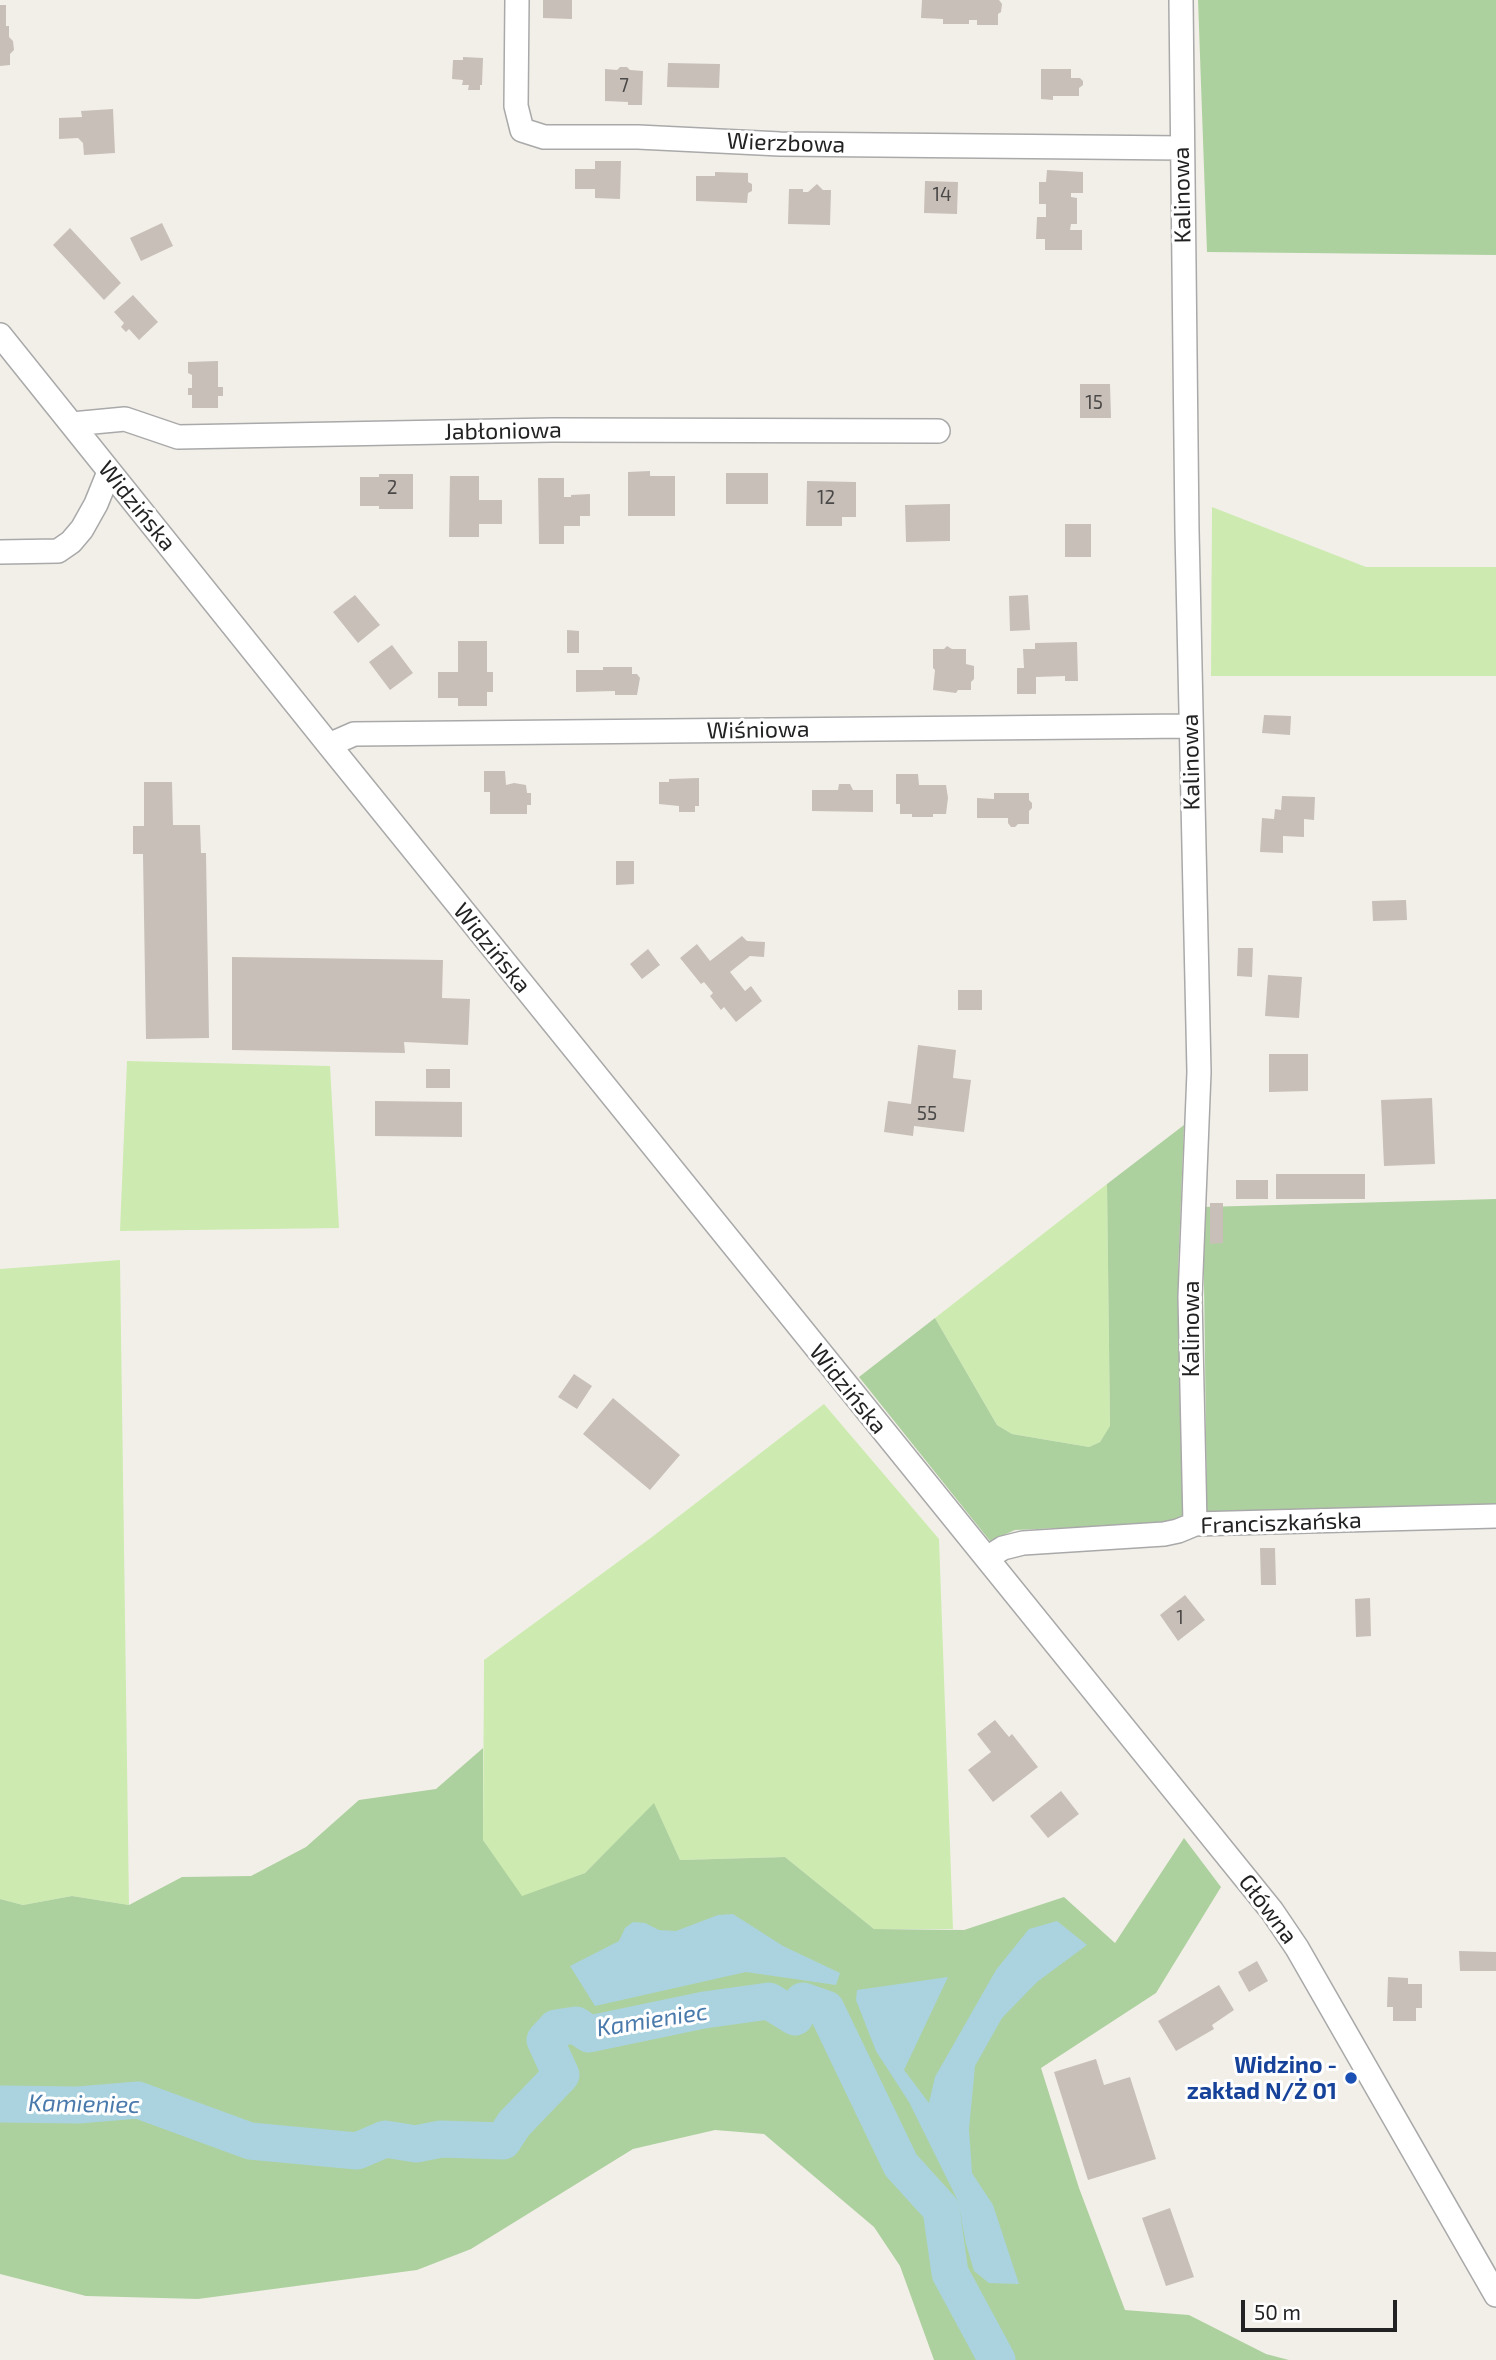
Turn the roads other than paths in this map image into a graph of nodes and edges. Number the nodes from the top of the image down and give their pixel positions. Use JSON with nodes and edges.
{"nodes":[{"id":1,"x":517,"y":0,"type":"edge"},
{"id":2,"x":1181,"y":0,"type":"edge"},
{"id":3,"x":1182,"y":148,"type":"junction"},
{"id":4,"x":0,"y":335,"type":"edge"},
{"id":5,"x":72,"y":425,"type":"junction"},
{"id":6,"x":938,"y":431,"type":"dead end"},
{"id":7,"x":109,"y":472,"type":"junction"},
{"id":8,"x":0,"y":552,"type":"edge"},
{"id":9,"x":1190,"y":726,"type":"junction"},
{"id":10,"x":329,"y":746,"type":"junction"},
{"id":11,"x":1496,"y":1516,"type":"edge"},
{"id":12,"x":1195,"y":1524,"type":"junction"},
{"id":13,"x":987,"y":1558,"type":"junction"},
{"id":14,"x":1496,"y":2295,"type":"edge"}],
"edges":[{"from":1,"to":3,"type":"street","name":"Wierzbowa"},
{"from":2,"to":3,"type":"street","name":"Kalinowa"},
{"from":3,"to":9,"type":"street","name":"Kalinowa"},
{"from":4,"to":5,"type":"street","name":"Widzińska"},
{"from":5,"to":6,"type":"street","name":"Jabłoniowa"},
{"from":5,"to":7,"type":"street","name":"Widzińska"},
{"from":7,"to":8,"type":"street"},
{"from":7,"to":10,"type":"street","name":"Widzińska"},
{"from":9,"to":10,"type":"street","name":"Wiśniowa"},
{"from":9,"to":12,"type":"street","name":"Kalinowa"},
{"from":10,"to":13,"type":"street","name":"Widzińska"},
{"from":11,"to":12,"type":"street","name":"Franciszkańska"},
{"from":12,"to":13,"type":"street","name":"Franciszkańska"},
{"from":13,"to":14,"type":"street","name":"Główna"}]}
